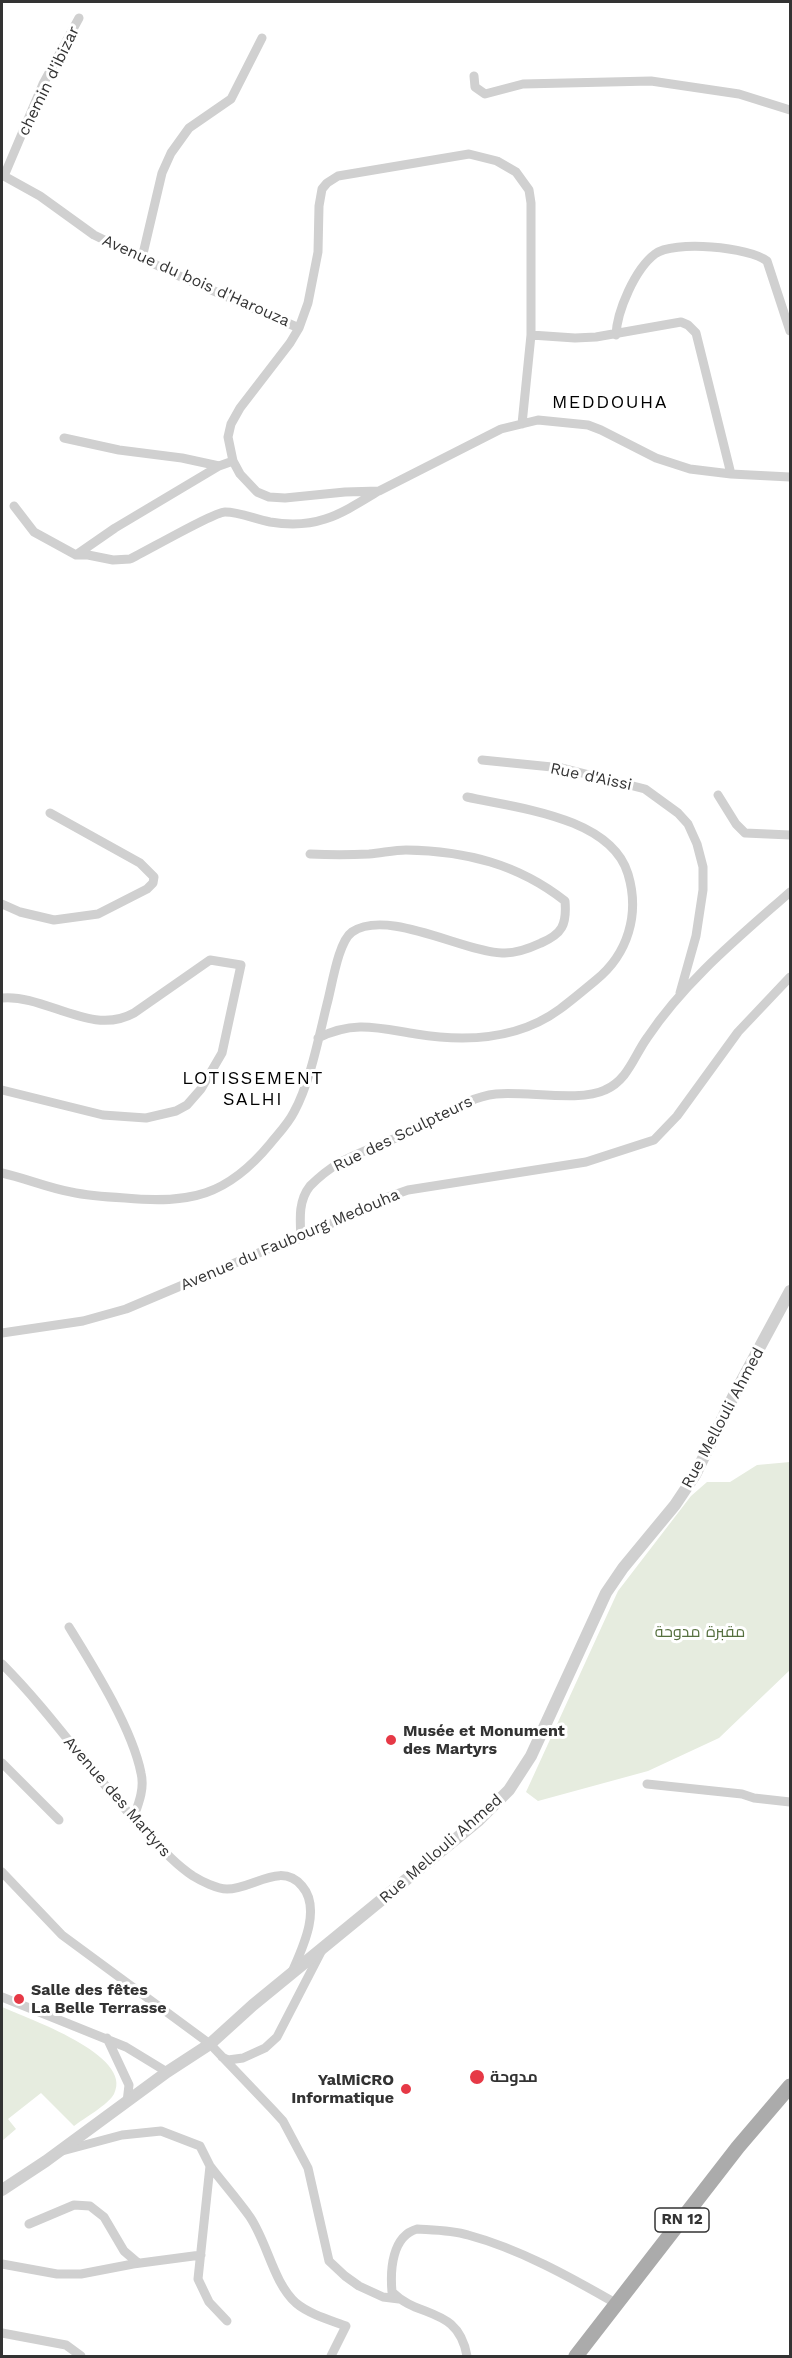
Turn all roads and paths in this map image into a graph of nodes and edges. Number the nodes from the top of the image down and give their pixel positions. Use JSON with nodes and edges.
{"nodes":[{"id":1,"x":79,"y":18,"type":"dead end"},
{"id":2,"x":262,"y":38,"type":"dead end"},
{"id":3,"x":474,"y":76,"type":"dead end"},
{"id":4,"x":790,"y":110,"type":"edge"},
{"id":5,"x":3,"y":175,"type":"edge"},
{"id":6,"x":142,"y":258,"type":"junction"},
{"id":7,"x":299,"y":328,"type":"junction"},
{"id":8,"x":790,"y":331,"type":"edge"},
{"id":9,"x":531,"y":335,"type":"junction"},
{"id":10,"x":616,"y":335,"type":"junction"},
{"id":11,"x":522,"y":424,"type":"junction"},
{"id":12,"x":64,"y":438,"type":"dead end"},
{"id":13,"x":233,"y":461,"type":"junction"},
{"id":14,"x":219,"y":466,"type":"junction"},
{"id":15,"x":730,"y":474,"type":"junction"},
{"id":16,"x":790,"y":477,"type":"edge"},
{"id":17,"x":379,"y":491,"type":"junction"},
{"id":18,"x":14,"y":506,"type":"dead end"},
{"id":19,"x":76,"y":555,"type":"junction"},
{"id":20,"x":482,"y":760,"type":"dead end"},
{"id":21,"x":718,"y":795,"type":"dead end"},
{"id":22,"x":467,"y":796,"type":"dead end"},
{"id":23,"x":50,"y":813,"type":"dead end"},
{"id":24,"x":790,"y":835,"type":"edge"},
{"id":25,"x":309,"y":854,"type":"dead end"},
{"id":26,"x":790,"y":892,"type":"edge"},
{"id":27,"x":2,"y":904,"type":"edge"},
{"id":28,"x":790,"y":977,"type":"edge"},
{"id":29,"x":2,"y":998,"type":"edge"},
{"id":30,"x":678,"y":998,"type":"junction"},
{"id":31,"x":318,"y":1038,"type":"junction"},
{"id":32,"x":2,"y":1090,"type":"edge"},
{"id":33,"x":2,"y":1173,"type":"edge"},
{"id":34,"x":301,"y":1239,"type":"junction"},
{"id":35,"x":790,"y":1291,"type":"edge"},
{"id":36,"x":2,"y":1334,"type":"edge"},
{"id":37,"x":69,"y":1626,"type":"dead end"},
{"id":38,"x":2,"y":1664,"type":"edge"},
{"id":39,"x":2,"y":1762,"type":"edge"},
{"id":40,"x":647,"y":1785,"type":"dead end"},
{"id":41,"x":790,"y":1802,"type":"edge"},
{"id":42,"x":133,"y":1819,"type":"junction"},
{"id":43,"x":59,"y":1820,"type":"dead end"},
{"id":44,"x":2,"y":1872,"type":"edge"},
{"id":45,"x":323,"y":1948,"type":"junction"},
{"id":46,"x":291,"y":1973,"type":"junction"},
{"id":47,"x":2,"y":1997,"type":"edge"},
{"id":48,"x":107,"y":2038,"type":"junction"},
{"id":49,"x":210,"y":2044,"type":"junction"},
{"id":50,"x":222,"y":2057,"type":"junction"},
{"id":51,"x":167,"y":2072,"type":"junction"},
{"id":52,"x":790,"y":2086,"type":"edge"},
{"id":53,"x":128,"y":2102,"type":"junction"},
{"id":54,"x":59,"y":2151,"type":"junction"},
{"id":55,"x":210,"y":2166,"type":"junction"},
{"id":56,"x":2,"y":2190,"type":"edge"},
{"id":57,"x":29,"y":2224,"type":"dead end"},
{"id":58,"x":201,"y":2255,"type":"junction"},
{"id":59,"x":138,"y":2263,"type":"junction"},
{"id":60,"x":2,"y":2264,"type":"edge"},
{"id":61,"x":399,"y":2299,"type":"junction"},
{"id":62,"x":617,"y":2304,"type":"junction"},
{"id":63,"x":227,"y":2320,"type":"dead end"},
{"id":64,"x":2,"y":2333,"type":"edge"},
{"id":65,"x":81,"y":2356,"type":"edge"},
{"id":66,"x":331,"y":2356,"type":"edge"},
{"id":67,"x":467,"y":2356,"type":"edge"},
{"id":68,"x":576,"y":2356,"type":"edge"}],
"edges":[{"from":1,"to":5,"type":"street","name":"chemin d'ibizar"},
{"from":2,"to":6,"type":"street"},
{"from":3,"to":4,"type":"street"},
{"from":5,"to":6,"type":"street","name":"Avenue du bois d'Harouza"},
{"from":6,"to":7,"type":"street","name":"Avenue du bois d'Harouza"},
{"from":7,"to":9,"type":"street"},
{"from":7,"to":13,"type":"street","name":"Avenue du bois d'Harouza"},
{"from":8,"to":10,"type":"street"},
{"from":9,"to":10,"type":"street"},
{"from":9,"to":11,"type":"street"},
{"from":10,"to":15,"type":"street"},
{"from":11,"to":15,"type":"street"},
{"from":11,"to":17,"type":"street"},
{"from":12,"to":14,"type":"street"},
{"from":13,"to":14,"type":"street"},
{"from":13,"to":17,"type":"street"},
{"from":14,"to":19,"type":"street"},
{"from":15,"to":16,"type":"street"},
{"from":17,"to":19,"type":"street"},
{"from":18,"to":19,"type":"street"},
{"from":20,"to":30,"type":"street","name":"Rue d'Aissi"},
{"from":21,"to":24,"type":"street"},
{"from":22,"to":31,"type":"street"},
{"from":23,"to":27,"type":"street"},
{"from":25,"to":31,"type":"street"},
{"from":26,"to":30,"type":"street","name":"Rue des Sculpteurs"},
{"from":28,"to":34,"type":"street","name":"Avenue du Faubourg Medouha"},
{"from":29,"to":32,"type":"street"},
{"from":30,"to":34,"type":"street","name":"Rue des Sculpteurs"},
{"from":31,"to":33,"type":"street"},
{"from":34,"to":36,"type":"street","name":"Avenue du Faubourg Medouha"},
{"from":35,"to":45,"type":"street","name":"Rue Mellouli Ahmed"},
{"from":37,"to":42,"type":"street"},
{"from":38,"to":42,"type":"street","name":"Avenue des Martyrs"},
{"from":39,"to":43,"type":"street"},
{"from":40,"to":41,"type":"street"},
{"from":42,"to":46,"type":"street","name":"Avenue des Martyrs"},
{"from":44,"to":49,"type":"street"},
{"from":45,"to":46,"type":"street","name":"Rue Mellouli Ahmed"},
{"from":45,"to":50,"type":"street"},
{"from":46,"to":49,"type":"street","name":"Rue Mellouli Ahmed"},
{"from":47,"to":48,"type":"street"},
{"from":48,"to":51,"type":"street"},
{"from":48,"to":53,"type":"street"},
{"from":49,"to":50,"type":"street"},
{"from":49,"to":51,"type":"street","name":"Rue Mellouli Ahmed"},
{"from":50,"to":61,"type":"street"},
{"from":51,"to":53,"type":"street","name":"Rue Mellouli Ahmed"},
{"from":52,"to":62,"type":"main road","number":"RN 12"},
{"from":53,"to":54,"type":"street","name":"Rue Mellouli Ahmed"},
{"from":54,"to":55,"type":"street"},
{"from":54,"to":56,"type":"street","name":"Rue Mellouli Ahmed"},
{"from":55,"to":58,"type":"street"},
{"from":55,"to":66,"type":"street"},
{"from":57,"to":59,"type":"street"},
{"from":58,"to":59,"type":"street"},
{"from":58,"to":63,"type":"street"},
{"from":59,"to":60,"type":"street"},
{"from":61,"to":62,"type":"street"},
{"from":61,"to":67,"type":"street"},
{"from":62,"to":68,"type":"main road","number":"RN 12"},
{"from":64,"to":65,"type":"street"}]}
